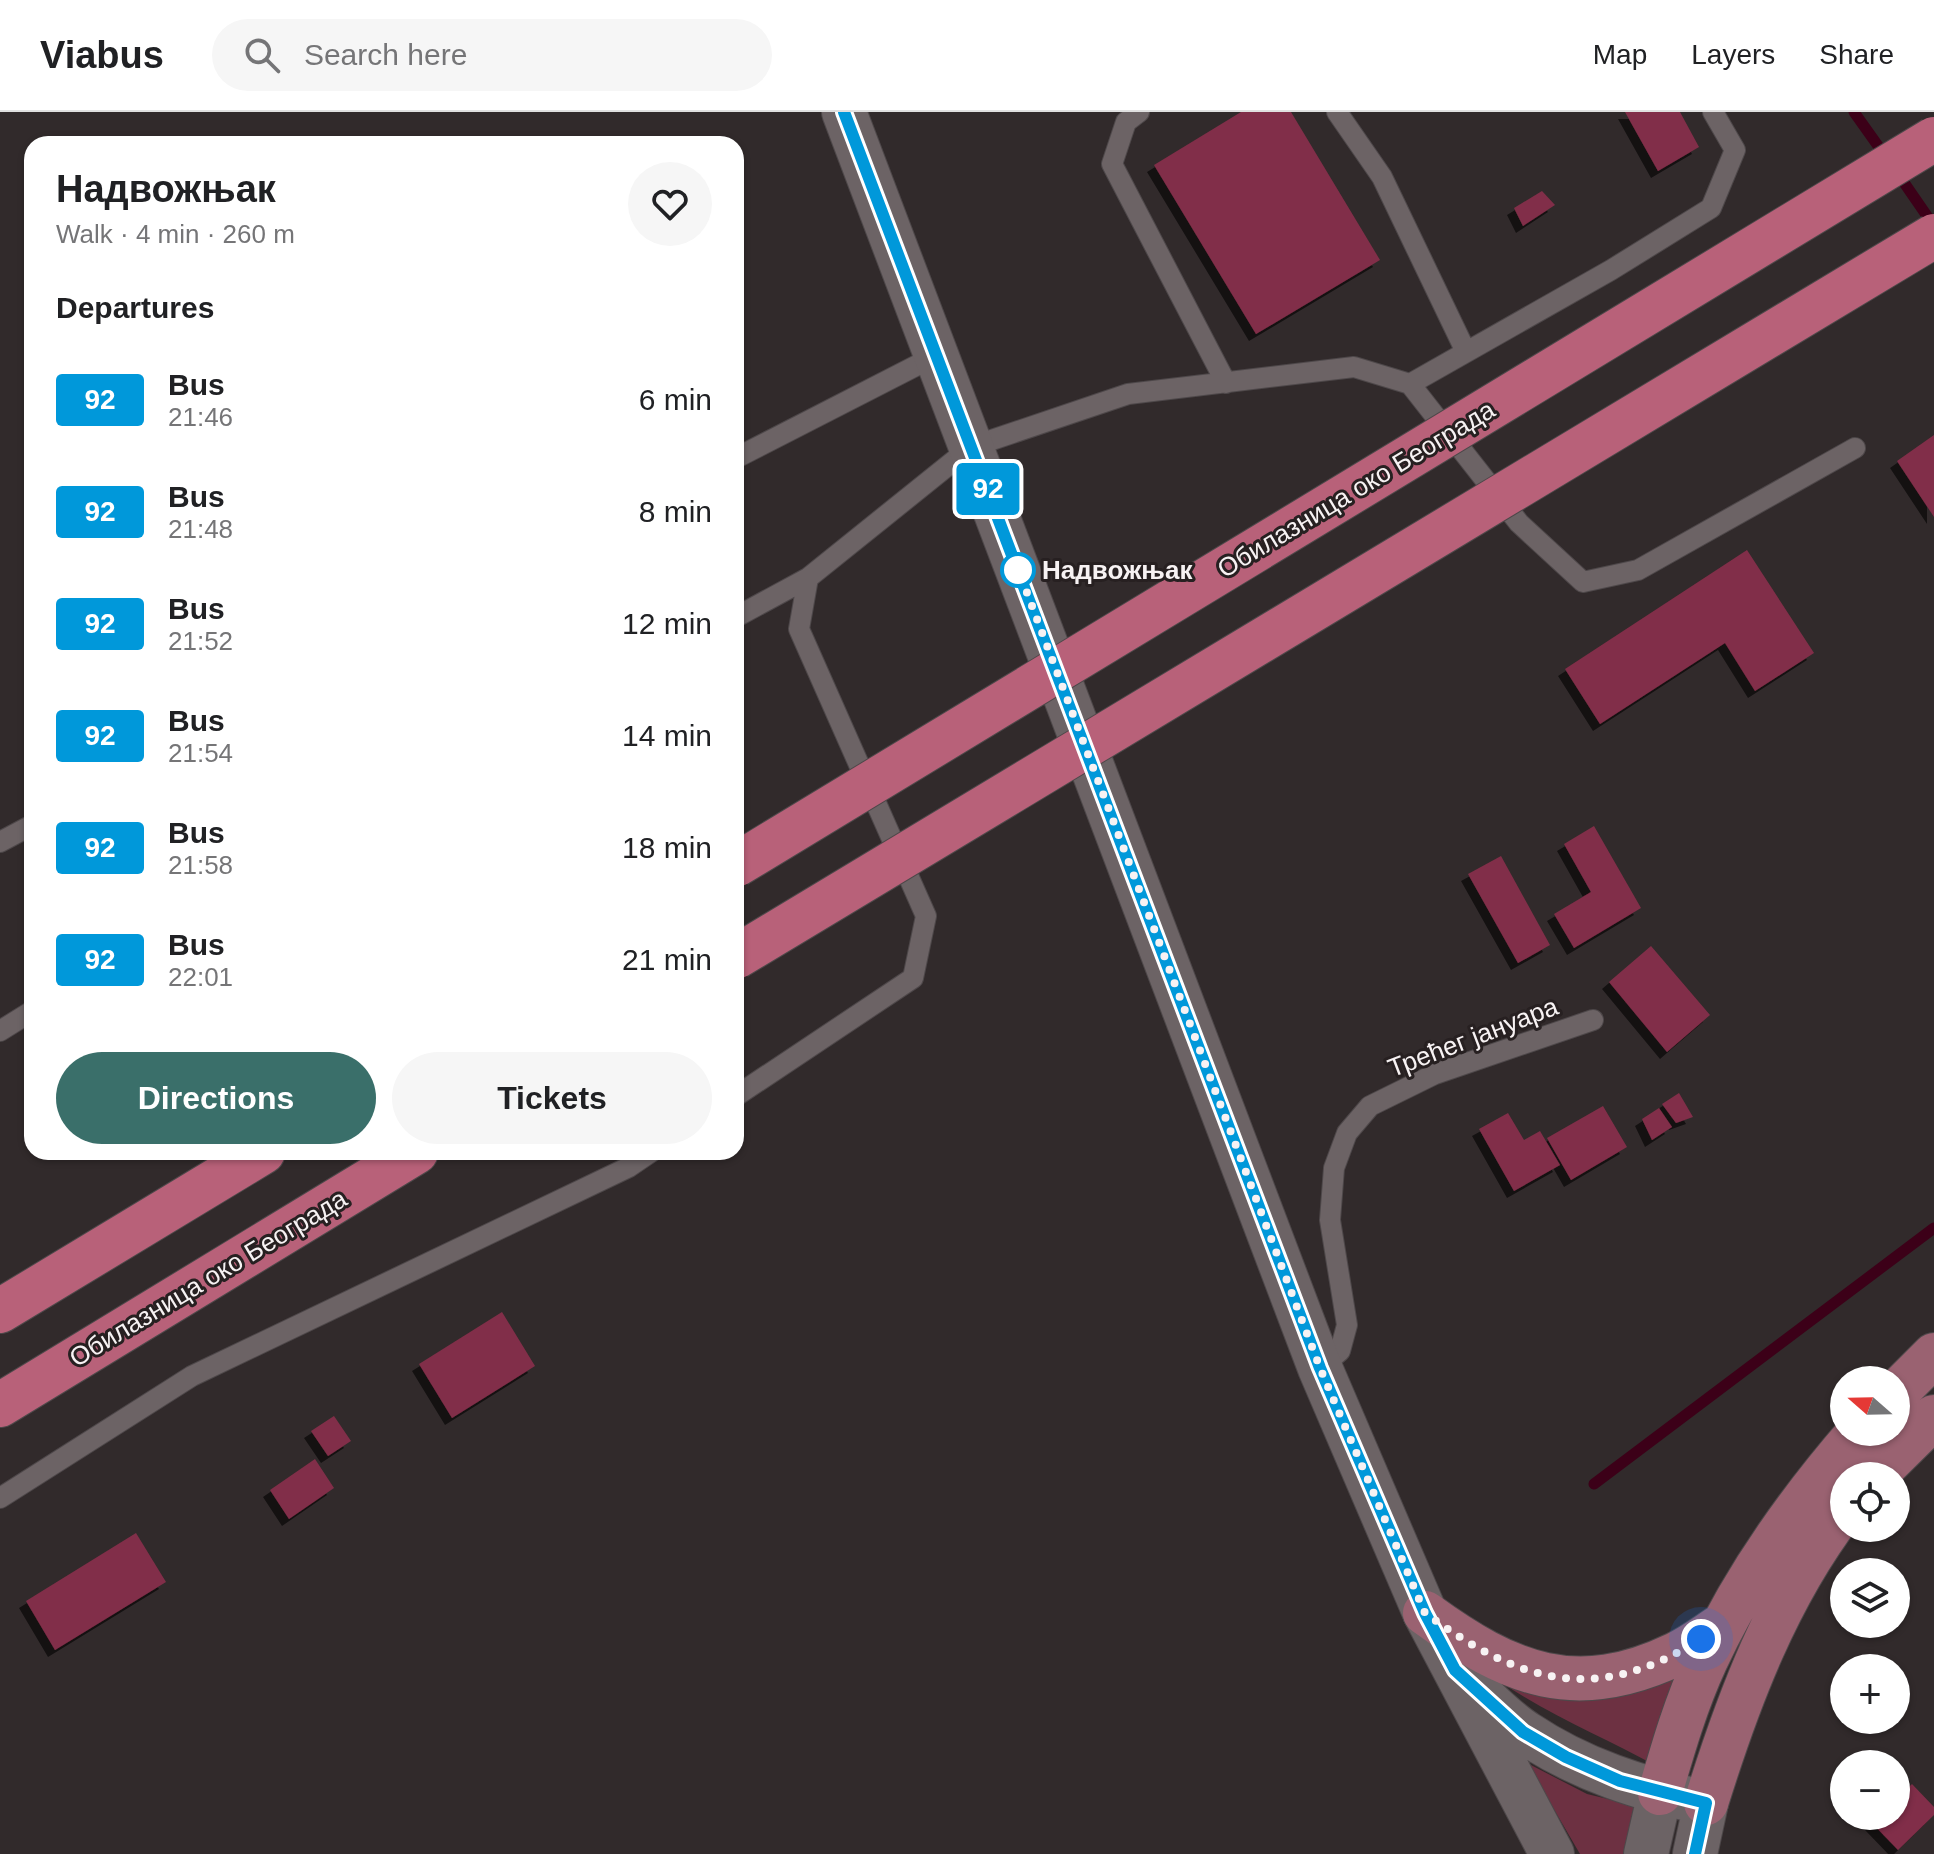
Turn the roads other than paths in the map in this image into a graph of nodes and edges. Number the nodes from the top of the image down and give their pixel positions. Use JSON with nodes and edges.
{"nodes":[{"id":1,"x":844,"y":112,"type":"edge"},
{"id":2,"x":1139,"y":112,"type":"edge"},
{"id":3,"x":1337,"y":112,"type":"edge"},
{"id":4,"x":1713,"y":112,"type":"edge"},
{"id":5,"x":1934,"y":139,"type":"edge"},
{"id":6,"x":1934,"y":236,"type":"edge"},
{"id":7,"x":1466,"y":352,"type":"junction"},
{"id":8,"x":937,"y":355,"type":"junction"},
{"id":9,"x":1226,"y":383,"type":"junction"},
{"id":10,"x":1410,"y":384,"type":"junction"},
{"id":11,"x":971,"y":447,"type":"junction"},
{"id":12,"x":1855,"y":448,"type":"dead end"},
{"id":13,"x":744,"y":454,"type":"edge"},
{"id":14,"x":808,"y":578,"type":"junction"},
{"id":15,"x":744,"y":613,"type":"edge"},
{"id":16,"x":24,"y":829,"type":"edge"},
{"id":17,"x":0,"y":842,"type":"edge"},
{"id":18,"x":744,"y":860,"type":"edge"},
{"id":19,"x":744,"y":952,"type":"edge"},
{"id":20,"x":24,"y":1016,"type":"edge"},
{"id":21,"x":1593,"y":1020,"type":"dead end"},
{"id":22,"x":0,"y":1031,"type":"edge"},
{"id":23,"x":744,"y":1091,"type":"edge"},
{"id":24,"x":250,"y":1160,"type":"edge"},
{"id":25,"x":403,"y":1160,"type":"edge"},
{"id":26,"x":639,"y":1160,"type":"edge"},
{"id":27,"x":0,"y":1311,"type":"edge"},
{"id":28,"x":1934,"y":1355,"type":"edge"},
{"id":29,"x":1320,"y":1368,"type":"junction"},
{"id":30,"x":1910,"y":1379,"type":"edge"},
{"id":31,"x":0,"y":1405,"type":"edge"},
{"id":32,"x":1934,"y":1417,"type":"edge"},
{"id":33,"x":1847,"y":1446,"type":"edge"},
{"id":34,"x":1888,"y":1462,"type":"edge"},
{"id":35,"x":0,"y":1498,"type":"edge"},
{"id":36,"x":1830,"y":1527,"type":"edge"},
{"id":37,"x":1425,"y":1613,"type":"junction"},
{"id":38,"x":1724,"y":1624,"type":"junction"},
{"id":39,"x":1455,"y":1670,"type":"junction"},
{"id":40,"x":1660,"y":1793,"type":"junction"},
{"id":41,"x":1706,"y":1803,"type":"junction"},
{"id":42,"x":1552,"y":1854,"type":"edge"},
{"id":43,"x":1646,"y":1854,"type":"edge"},
{"id":44,"x":1695,"y":1854,"type":"edge"}],
"edges":[{"from":1,"to":8,"type":"street"},
{"from":2,"to":9,"type":"lane"},
{"from":3,"to":7,"type":"lane"},
{"from":4,"to":7,"type":"lane"},
{"from":5,"to":18,"type":"highway","name":"Обилазница око Београда","bridge":true},
{"from":6,"to":19,"type":"highway","bridge":true},
{"from":7,"to":10,"type":"lane"},
{"from":8,"to":11,"type":"street"},
{"from":8,"to":13,"type":"lane"},
{"from":9,"to":10,"type":"lane"},
{"from":9,"to":11,"type":"lane"},
{"from":10,"to":12,"type":"lane"},
{"from":11,"to":14,"type":"lane"},
{"from":11,"to":29,"type":"street"},
{"from":14,"to":15,"type":"lane"},
{"from":14,"to":23,"type":"lane"},
{"from":16,"to":17,"type":"lane"},
{"from":20,"to":22,"type":"lane"},
{"from":21,"to":29,"type":"lane","name":"Трећег јануара"},
{"from":24,"to":27,"type":"highway"},
{"from":25,"to":31,"type":"highway","name":"Обилазница око Београда"},
{"from":26,"to":35,"type":"lane"},
{"from":28,"to":30,"type":"main road"},
{"from":29,"to":37,"type":"street"},
{"from":32,"to":34,"type":"main road"},
{"from":33,"to":38,"type":"main road"},
{"from":36,"to":41,"type":"main road"},
{"from":37,"to":38,"type":"main road"},
{"from":37,"to":39,"type":"street"},
{"from":38,"to":40,"type":"main road"},
{"from":39,"to":40,"type":"street"},
{"from":39,"to":42,"type":"street"},
{"from":40,"to":41,"type":"street"},
{"from":40,"to":43,"type":"street"},
{"from":41,"to":44,"type":"street"}]}
